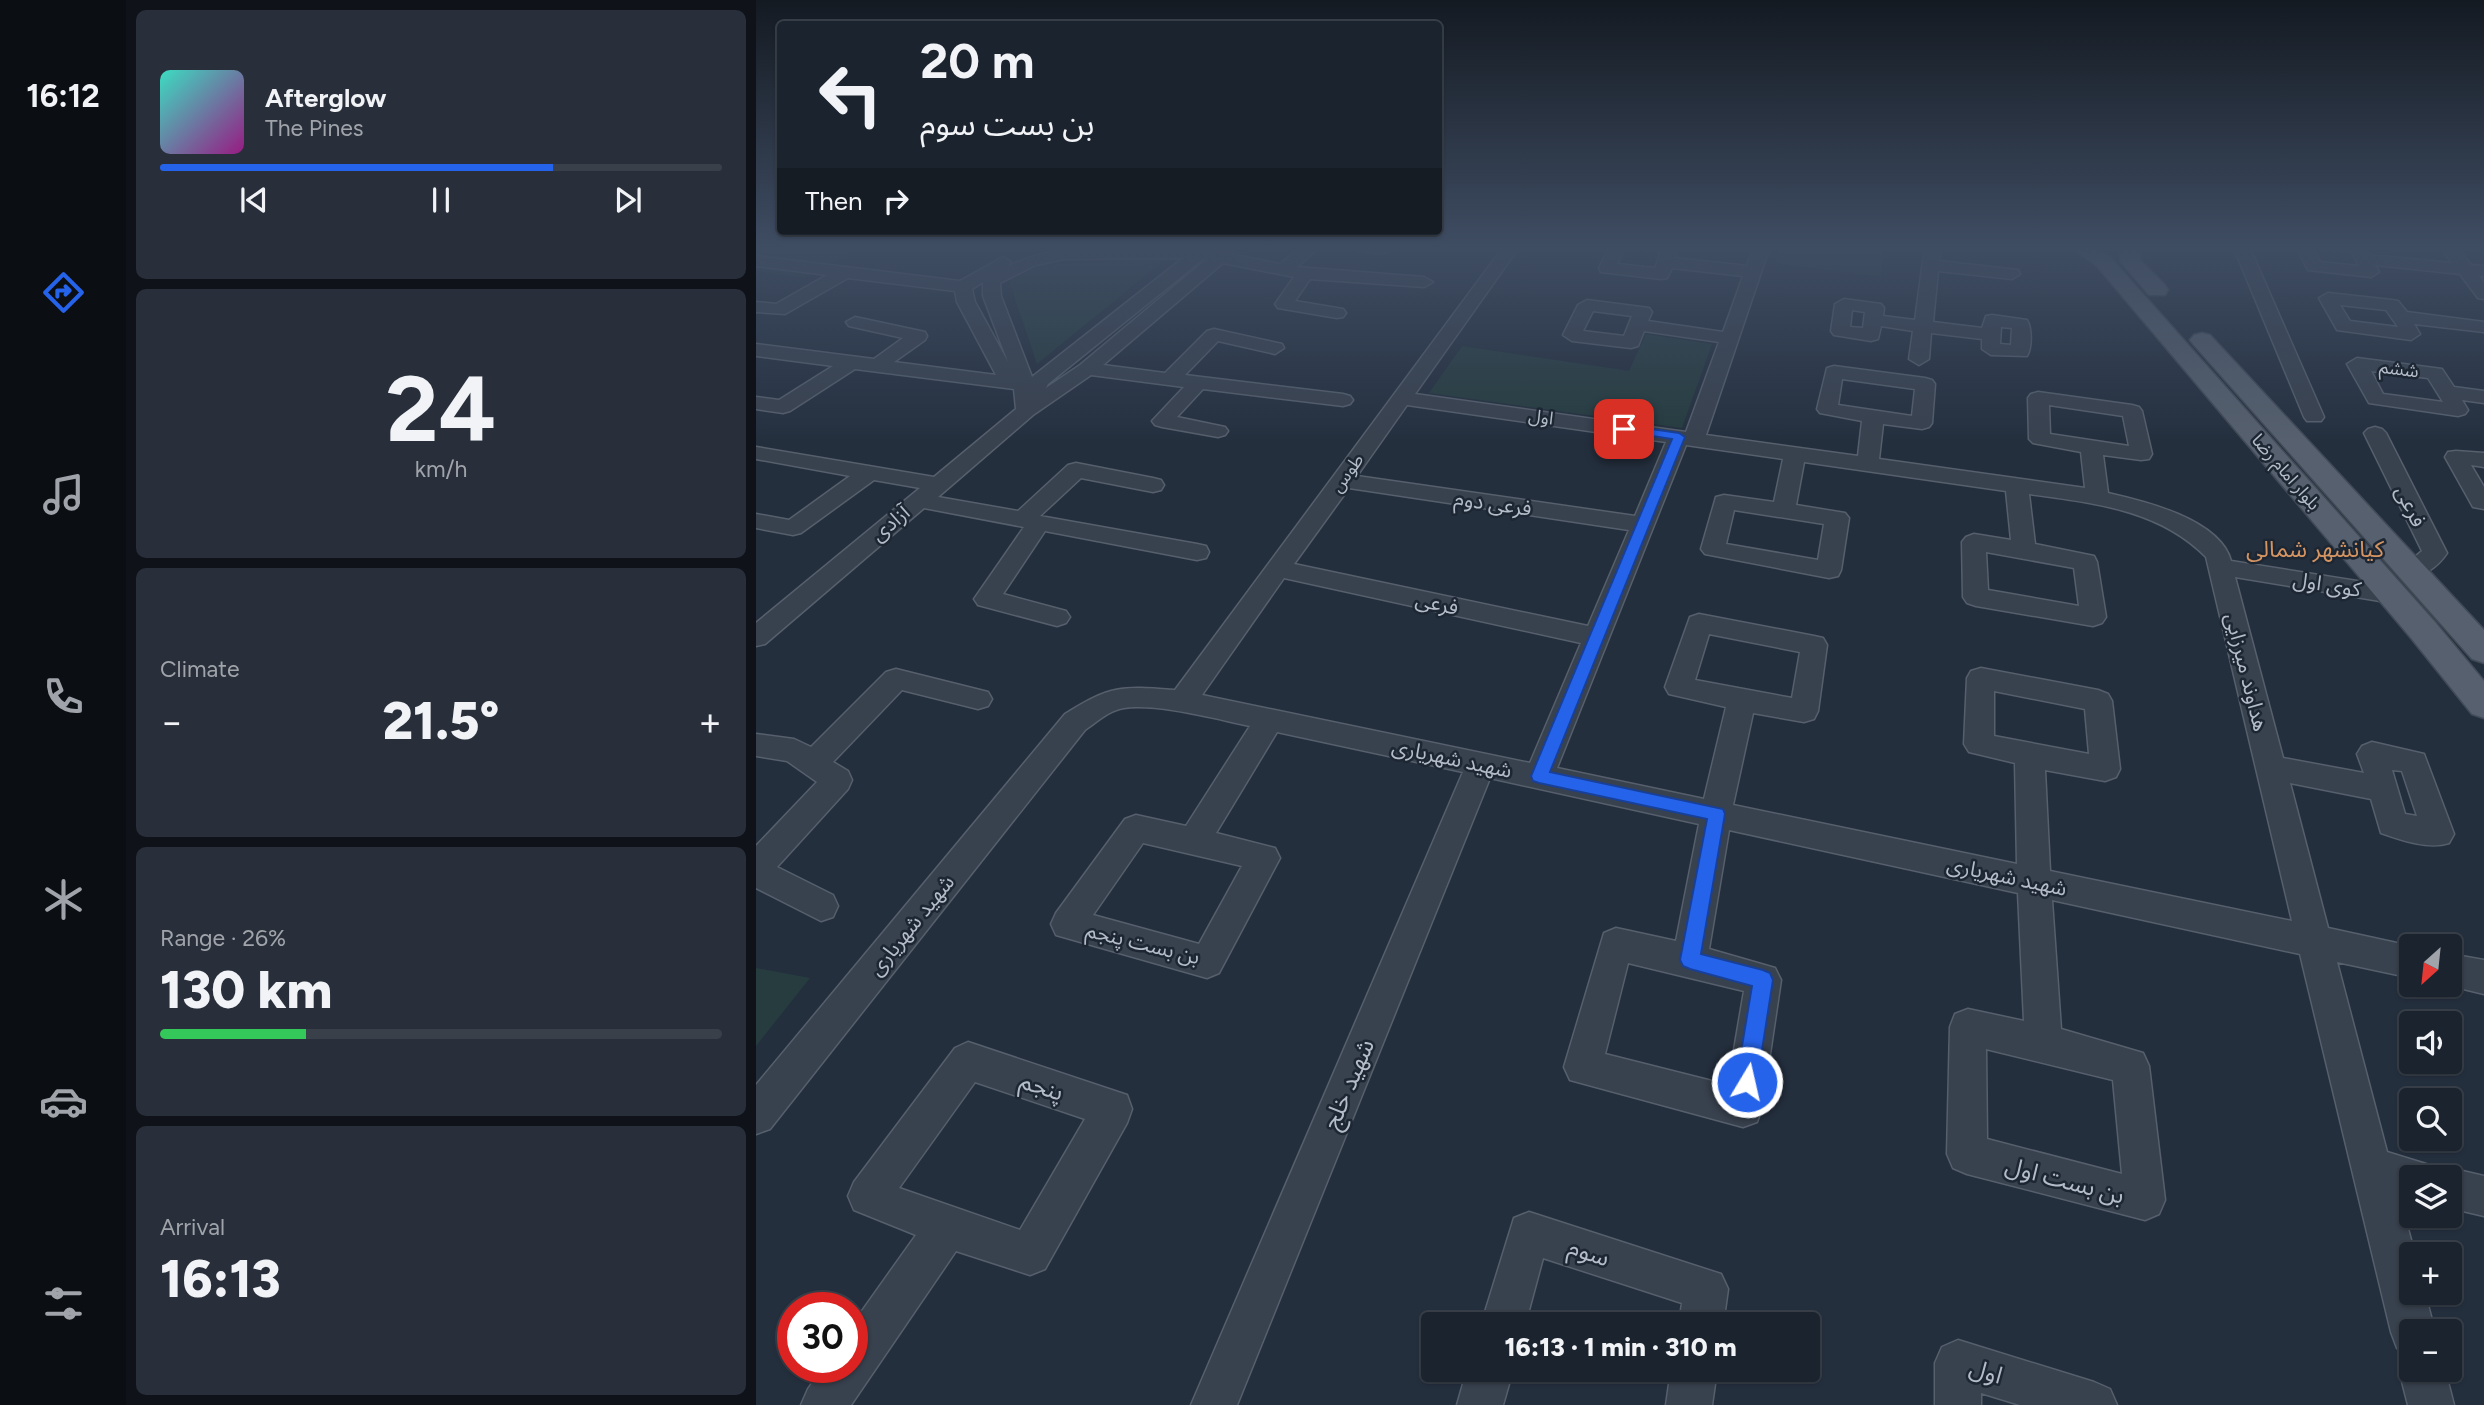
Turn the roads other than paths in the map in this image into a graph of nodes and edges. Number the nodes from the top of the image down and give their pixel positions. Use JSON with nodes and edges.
{"nodes":[{"id":1,"x":970,"y":312,"type":"edge"},
{"id":2,"x":998,"y":312,"type":"edge"},
{"id":3,"x":1132,"y":312,"type":"edge"},
{"id":4,"x":1149,"y":312,"type":"edge"},
{"id":5,"x":1329,"y":312,"type":"edge"},
{"id":6,"x":1465,"y":312,"type":"edge"},
{"id":7,"x":1738,"y":312,"type":"edge"},
{"id":8,"x":1925,"y":312,"type":"edge"},
{"id":9,"x":2147,"y":312,"type":"edge"},
{"id":10,"x":2176,"y":312,"type":"edge"},
{"id":11,"x":2269,"y":312,"type":"edge"},
{"id":12,"x":1337,"y":313,"type":"dead end"},
{"id":13,"x":2401,"y":317,"type":"dead end"},
{"id":14,"x":1873,"y":320,"type":"dead end"},
{"id":15,"x":855,"y":322,"type":"dead end"},
{"id":16,"x":1637,"y":325,"type":"dead end"},
{"id":17,"x":1923,"y":327,"type":"junction"},
{"id":18,"x":2484,"y":327,"type":"edge"},
{"id":19,"x":1992,"y":335,"type":"dead end"},
{"id":20,"x":1729,"y":338,"type":"junction"},
{"id":21,"x":1275,"y":348,"type":"dead end"},
{"id":22,"x":756,"y":349,"type":"edge"},
{"id":23,"x":1919,"y":359,"type":"dead end"},
{"id":24,"x":852,"y":362,"type":"junction"},
{"id":25,"x":877,"y":366,"type":"junction"},
{"id":26,"x":1087,"y":369,"type":"junction"},
{"id":27,"x":1170,"y":379,"type":"junction"},
{"id":28,"x":1010,"y":383,"type":"junction"},
{"id":29,"x":1198,"y":383,"type":"junction"},
{"id":30,"x":2446,"y":392,"type":"dead end"},
{"id":31,"x":2484,"y":397,"type":"edge"},
{"id":32,"x":1402,"y":398,"type":"junction"},
{"id":33,"x":1343,"y":400,"type":"dead end"},
{"id":34,"x":756,"y":403,"type":"edge"},
{"id":35,"x":1026,"y":411,"type":"junction"},
{"id":36,"x":1873,"y":417,"type":"junction"},
{"id":37,"x":2314,"y":417,"type":"dead end"},
{"id":38,"x":1218,"y":431,"type":"dead end"},
{"id":39,"x":2375,"y":433,"type":"dead end"},
{"id":40,"x":1687,"y":438,"type":"junction"},
{"id":41,"x":2091,"y":447,"type":"junction"},
{"id":42,"x":756,"y":453,"type":"edge"},
{"id":43,"x":1795,"y":453,"type":"junction"},
{"id":44,"x":2484,"y":460,"type":"edge"},
{"id":45,"x":1868,"y":463,"type":"junction"},
{"id":46,"x":870,"y":472,"type":"junction"},
{"id":47,"x":1342,"y":480,"type":"junction"},
{"id":48,"x":937,"y":484,"type":"junction"},
{"id":49,"x":1153,"y":485,"type":"dead end"},
{"id":50,"x":2017,"y":488,"type":"junction"},
{"id":51,"x":2097,"y":497,"type":"junction"},
{"id":52,"x":917,"y":500,"type":"junction"},
{"id":53,"x":2484,"y":502,"type":"edge"},
{"id":54,"x":1784,"y":511,"type":"junction"},
{"id":55,"x":1030,"y":521,"type":"junction"},
{"id":56,"x":756,"y":522,"type":"edge"},
{"id":57,"x":1643,"y":525,"type":"junction"},
{"id":58,"x":2024,"y":550,"type":"junction"},
{"id":59,"x":1197,"y":552,"type":"dead end"},
{"id":60,"x":2220,"y":567,"type":"junction"},
{"id":61,"x":1278,"y":569,"type":"junction"},
{"id":62,"x":2412,"y":570,"type":"junction"},
{"id":63,"x":2392,"y":594,"type":"junction"},
{"id":64,"x":1058,"y":617,"type":"dead end"},
{"id":65,"x":756,"y":637,"type":"edge"},
{"id":66,"x":1597,"y":637,"type":"junction"},
{"id":67,"x":2484,"y":651,"type":"edge"},
{"id":68,"x":978,"y":699,"type":"dead end"},
{"id":69,"x":1182,"y":701,"type":"junction"},
{"id":70,"x":1742,"y":701,"type":"junction"},
{"id":71,"x":2484,"y":705,"type":"edge"},
{"id":72,"x":1270,"y":719,"type":"junction"},
{"id":73,"x":756,"y":745,"type":"edge"},
{"id":74,"x":2030,"y":755,"type":"junction"},
{"id":75,"x":813,"y":764,"type":"junction"},
{"id":76,"x":1481,"y":764,"type":"junction"},
{"id":77,"x":2271,"y":768,"type":"junction"},
{"id":78,"x":1539,"y":776,"type":"junction"},
{"id":79,"x":2384,"y":789,"type":"dead end"},
{"id":80,"x":1716,"y":814,"type":"junction"},
{"id":81,"x":1194,"y":841,"type":"junction"},
{"id":82,"x":756,"y":870,"type":"edge"},
{"id":83,"x":2034,"y":881,"type":"junction"},
{"id":84,"x":821,"y":906,"type":"dead end"},
{"id":85,"x":2314,"y":941,"type":"junction"},
{"id":86,"x":2399,"y":959,"type":"edge"},
{"id":87,"x":1690,"y":960,"type":"junction"},
{"id":88,"x":2462,"y":972,"type":"edge"},
{"id":89,"x":2484,"y":977,"type":"edge"},
{"id":90,"x":2044,"y":1043,"type":"junction"},
{"id":91,"x":756,"y":1115,"type":"edge"},
{"id":92,"x":2372,"y":1168,"type":"junction"},
{"id":93,"x":2399,"y":1175,"type":"edge"},
{"id":94,"x":2462,"y":1191,"type":"edge"},
{"id":95,"x":2484,"y":1196,"type":"edge"},
{"id":96,"x":947,"y":1227,"type":"junction"},
{"id":97,"x":1507,"y":1312,"type":"edge"},
{"id":98,"x":1703,"y":1312,"type":"edge"},
{"id":99,"x":2410,"y":1319,"type":"edge"},
{"id":100,"x":868,"y":1341,"type":"edge"},
{"id":101,"x":1487,"y":1382,"type":"edge"},
{"id":102,"x":1692,"y":1382,"type":"edge"},
{"id":103,"x":2426,"y":1382,"type":"edge"},
{"id":104,"x":839,"y":1383,"type":"edge"},
{"id":105,"x":824,"y":1405,"type":"edge"},
{"id":106,"x":1214,"y":1405,"type":"edge"},
{"id":107,"x":1480,"y":1405,"type":"edge"},
{"id":108,"x":1689,"y":1405,"type":"edge"},
{"id":109,"x":1958,"y":1405,"type":"edge"},
{"id":110,"x":2094,"y":1405,"type":"edge"},
{"id":111,"x":2431,"y":1405,"type":"edge"}],
"edges":[{"from":1,"to":28,"type":"street"},
{"from":2,"to":35,"type":"street"},
{"from":3,"to":35,"type":"street","name":"آزادی"},
{"from":4,"to":26,"type":"street","name":"آزادی"},
{"from":5,"to":12,"type":"street"},
{"from":6,"to":32,"type":"street","name":"طوس"},
{"from":7,"to":20,"type":"street"},
{"from":8,"to":17,"type":"street"},
{"from":9,"to":63,"type":"main road","name":"بلوار امام رضا"},
{"from":10,"to":62,"type":"main road","name":"بلوار امام رضا"},
{"from":11,"to":37,"type":"street"},
{"from":13,"to":18,"type":"street"},
{"from":14,"to":17,"type":"street"},
{"from":15,"to":25,"type":"street"},
{"from":16,"to":20,"type":"street"},
{"from":17,"to":19,"type":"street"},
{"from":17,"to":23,"type":"street"},
{"from":20,"to":40,"type":"street"},
{"from":21,"to":27,"type":"street"},
{"from":22,"to":24,"type":"street"},
{"from":24,"to":25,"type":"street"},
{"from":24,"to":34,"type":"street"},
{"from":25,"to":28,"type":"street"},
{"from":26,"to":27,"type":"street"},
{"from":26,"to":35,"type":"street","name":"آزادی"},
{"from":27,"to":29,"type":"street"},
{"from":28,"to":35,"type":"street"},
{"from":29,"to":33,"type":"street"},
{"from":29,"to":38,"type":"street"},
{"from":30,"to":31,"type":"street","name":"ششم"},
{"from":32,"to":40,"type":"street","name":"اول"},
{"from":32,"to":47,"type":"street","name":"طوس"},
{"from":35,"to":48,"type":"street","name":"آزادی"},
{"from":36,"to":36,"type":"street"},
{"from":36,"to":45,"type":"street"},
{"from":39,"to":62,"type":"street","name":"فرعی"},
{"from":40,"to":43,"type":"street","name":"هداوند میرزایی"},
{"from":40,"to":57,"type":"street"},
{"from":41,"to":41,"type":"street"},
{"from":41,"to":51,"type":"street"},
{"from":42,"to":46,"type":"street"},
{"from":43,"to":45,"type":"street","name":"هداوند میرزایی"},
{"from":43,"to":54,"type":"street"},
{"from":44,"to":53,"type":"street"},
{"from":45,"to":50,"type":"street","name":"هداوند میرزایی"},
{"from":46,"to":48,"type":"street"},
{"from":46,"to":56,"type":"street"},
{"from":47,"to":57,"type":"street","name":"فرعی دوم"},
{"from":47,"to":61,"type":"street","name":"طوس"},
{"from":48,"to":52,"type":"street","name":"آزادی"},
{"from":49,"to":55,"type":"street"},
{"from":50,"to":51,"type":"street","name":"هداوند میرزایی"},
{"from":50,"to":58,"type":"street"},
{"from":51,"to":60,"type":"street","name":"هداوند میرزایی"},
{"from":52,"to":55,"type":"street"},
{"from":52,"to":65,"type":"street","name":"آزادی"},
{"from":54,"to":54,"type":"street"},
{"from":55,"to":59,"type":"street"},
{"from":55,"to":64,"type":"street"},
{"from":57,"to":66,"type":"street"},
{"from":58,"to":58,"type":"street"},
{"from":60,"to":63,"type":"street","name":"کوی اول"},
{"from":60,"to":77,"type":"street","name":"هداوند میرزایی"},
{"from":61,"to":66,"type":"street","name":"فرعی"},
{"from":61,"to":69,"type":"street","name":"طوس"},
{"from":62,"to":67,"type":"main road","name":"بلوار امام رضا"},
{"from":63,"to":71,"type":"main road","name":"بلوار امام رضا"},
{"from":66,"to":78,"type":"street"},
{"from":68,"to":75,"type":"street"},
{"from":69,"to":72,"type":"street","name":"شهید شهریاری"},
{"from":69,"to":91,"type":"street","name":"شهید شهریاری"},
{"from":70,"to":70,"type":"street"},
{"from":70,"to":80,"type":"street"},
{"from":72,"to":76,"type":"street","name":"شهید شهریاری"},
{"from":72,"to":81,"type":"street"},
{"from":73,"to":75,"type":"street"},
{"from":74,"to":74,"type":"street"},
{"from":74,"to":83,"type":"street"},
{"from":75,"to":82,"type":"street"},
{"from":76,"to":78,"type":"street","name":"شهید شهریاری"},
{"from":76,"to":106,"type":"street","name":"شهید خلج"},
{"from":77,"to":79,"type":"street"},
{"from":77,"to":85,"type":"street","name":"هداوند میرزایی"},
{"from":78,"to":80,"type":"street","name":"شهید شهریاری"},
{"from":80,"to":83,"type":"street","name":"شهید شهریاری"},
{"from":80,"to":87,"type":"street"},
{"from":81,"to":81,"type":"street","name":"بن بست پنجم"},
{"from":82,"to":84,"type":"street"},
{"from":83,"to":85,"type":"street","name":"شهید شهریاری"},
{"from":83,"to":90,"type":"street"},
{"from":85,"to":86,"type":"street","name":"شهید شهریاری"},
{"from":85,"to":92,"type":"street","name":"هداوند میرزایی"},
{"from":87,"to":87,"type":"street"},
{"from":88,"to":89,"type":"street"},
{"from":90,"to":90,"type":"street","name":"بن بست اول"},
{"from":92,"to":93,"type":"street"},
{"from":92,"to":99,"type":"street","name":"هداوند میرزایی"},
{"from":94,"to":95,"type":"street"},
{"from":96,"to":96,"type":"street","name":"پنجم"},
{"from":96,"to":100,"type":"street"},
{"from":97,"to":98,"type":"street","name":"سوم"},
{"from":101,"to":107,"type":"street"},
{"from":102,"to":108,"type":"street"},
{"from":103,"to":111,"type":"street"},
{"from":104,"to":105,"type":"street"},
{"from":109,"to":110,"type":"street","name":"اول"}]}
